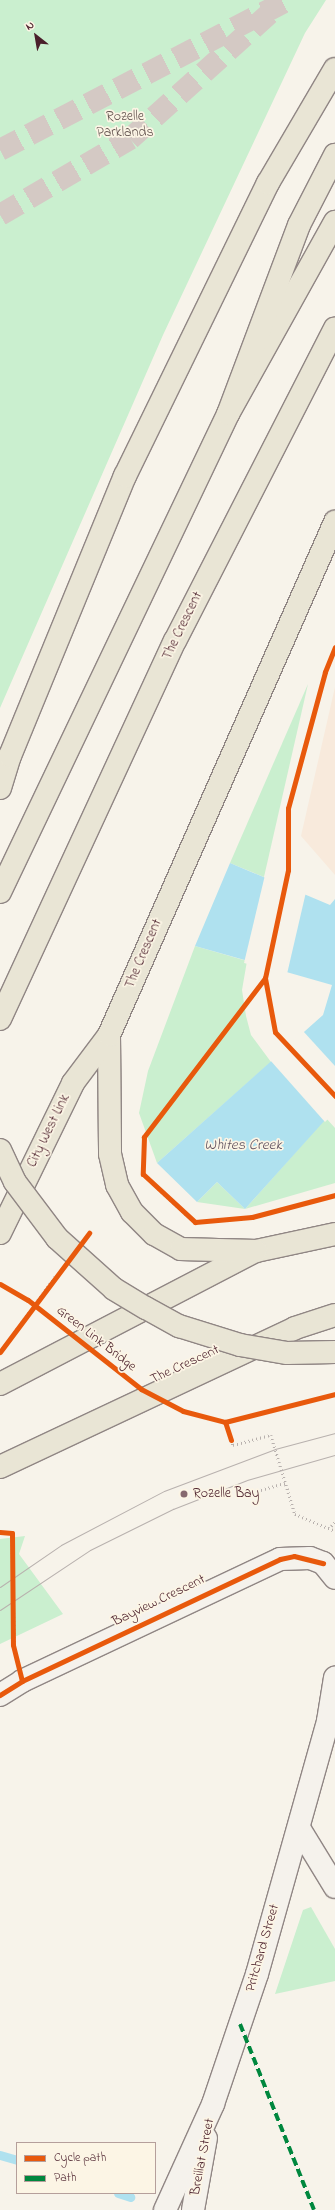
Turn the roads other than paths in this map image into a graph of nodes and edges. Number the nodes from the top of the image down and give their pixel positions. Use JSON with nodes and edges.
{"nodes":[{"id":1,"x":335,"y":69,"type":"edge"},
{"id":2,"x":335,"y":155,"type":"edge"},
{"id":3,"x":335,"y":222,"type":"edge"},
{"id":4,"x":335,"y":329,"type":"edge"},
{"id":5,"x":228,"y":414,"type":"junction"},
{"id":6,"x":335,"y":522,"type":"edge"},
{"id":7,"x":0,"y":788,"type":"edge"},
{"id":8,"x":0,"y":892,"type":"edge"},
{"id":9,"x":0,"y":1019,"type":"edge"},
{"id":10,"x":109,"y":1035,"type":"junction"},
{"id":11,"x":0,"y":1150,"type":"edge"},
{"id":12,"x":0,"y":1233,"type":"edge"},
{"id":13,"x":335,"y":1234,"type":"edge"},
{"id":14,"x":256,"y":1251,"type":"junction"},
{"id":15,"x":335,"y":1316,"type":"edge"},
{"id":16,"x":335,"y":1352,"type":"edge"},
{"id":17,"x":0,"y":1384,"type":"edge"},
{"id":18,"x":0,"y":1467,"type":"edge"},
{"id":19,"x":331,"y":1564,"type":"edge"},
{"id":20,"x":335,"y":1678,"type":"edge"},
{"id":21,"x":10,"y":1688,"type":"edge"},
{"id":22,"x":299,"y":1828,"type":"junction"},
{"id":23,"x":335,"y":1887,"type":"edge"},
{"id":24,"x":213,"y":2104,"type":"junction"},
{"id":25,"x":165,"y":2210,"type":"edge"},
{"id":26,"x":193,"y":2210,"type":"edge"}],
"edges":[{"from":1,"to":7,"type":"main road"},
{"from":2,"to":5,"type":"main road"},
{"from":3,"to":5,"type":"main road"},
{"from":4,"to":9,"type":"main road","name":"The Crescent"},
{"from":5,"to":8,"type":"main road"},
{"from":6,"to":10,"type":"main road","name":"The Crescent"},
{"from":10,"to":12,"type":"main road","name":"City West Link"},
{"from":10,"to":14,"type":"main road"},
{"from":11,"to":16,"type":"main road","bridge":true},
{"from":13,"to":14,"type":"main road"},
{"from":14,"to":17,"type":"main road"},
{"from":15,"to":18,"type":"main road","name":"The Crescent"},
{"from":19,"to":21,"type":"street","name":"Bayview Crescent"},
{"from":20,"to":22,"type":"street","name":"Pritchard Street"},
{"from":22,"to":23,"type":"street"},
{"from":22,"to":24,"type":"street","name":"Pritchard Street"},
{"from":24,"to":25,"type":"street","name":"Pritchard Street"},
{"from":24,"to":26,"type":"street","name":"Breillat Street"}]}
